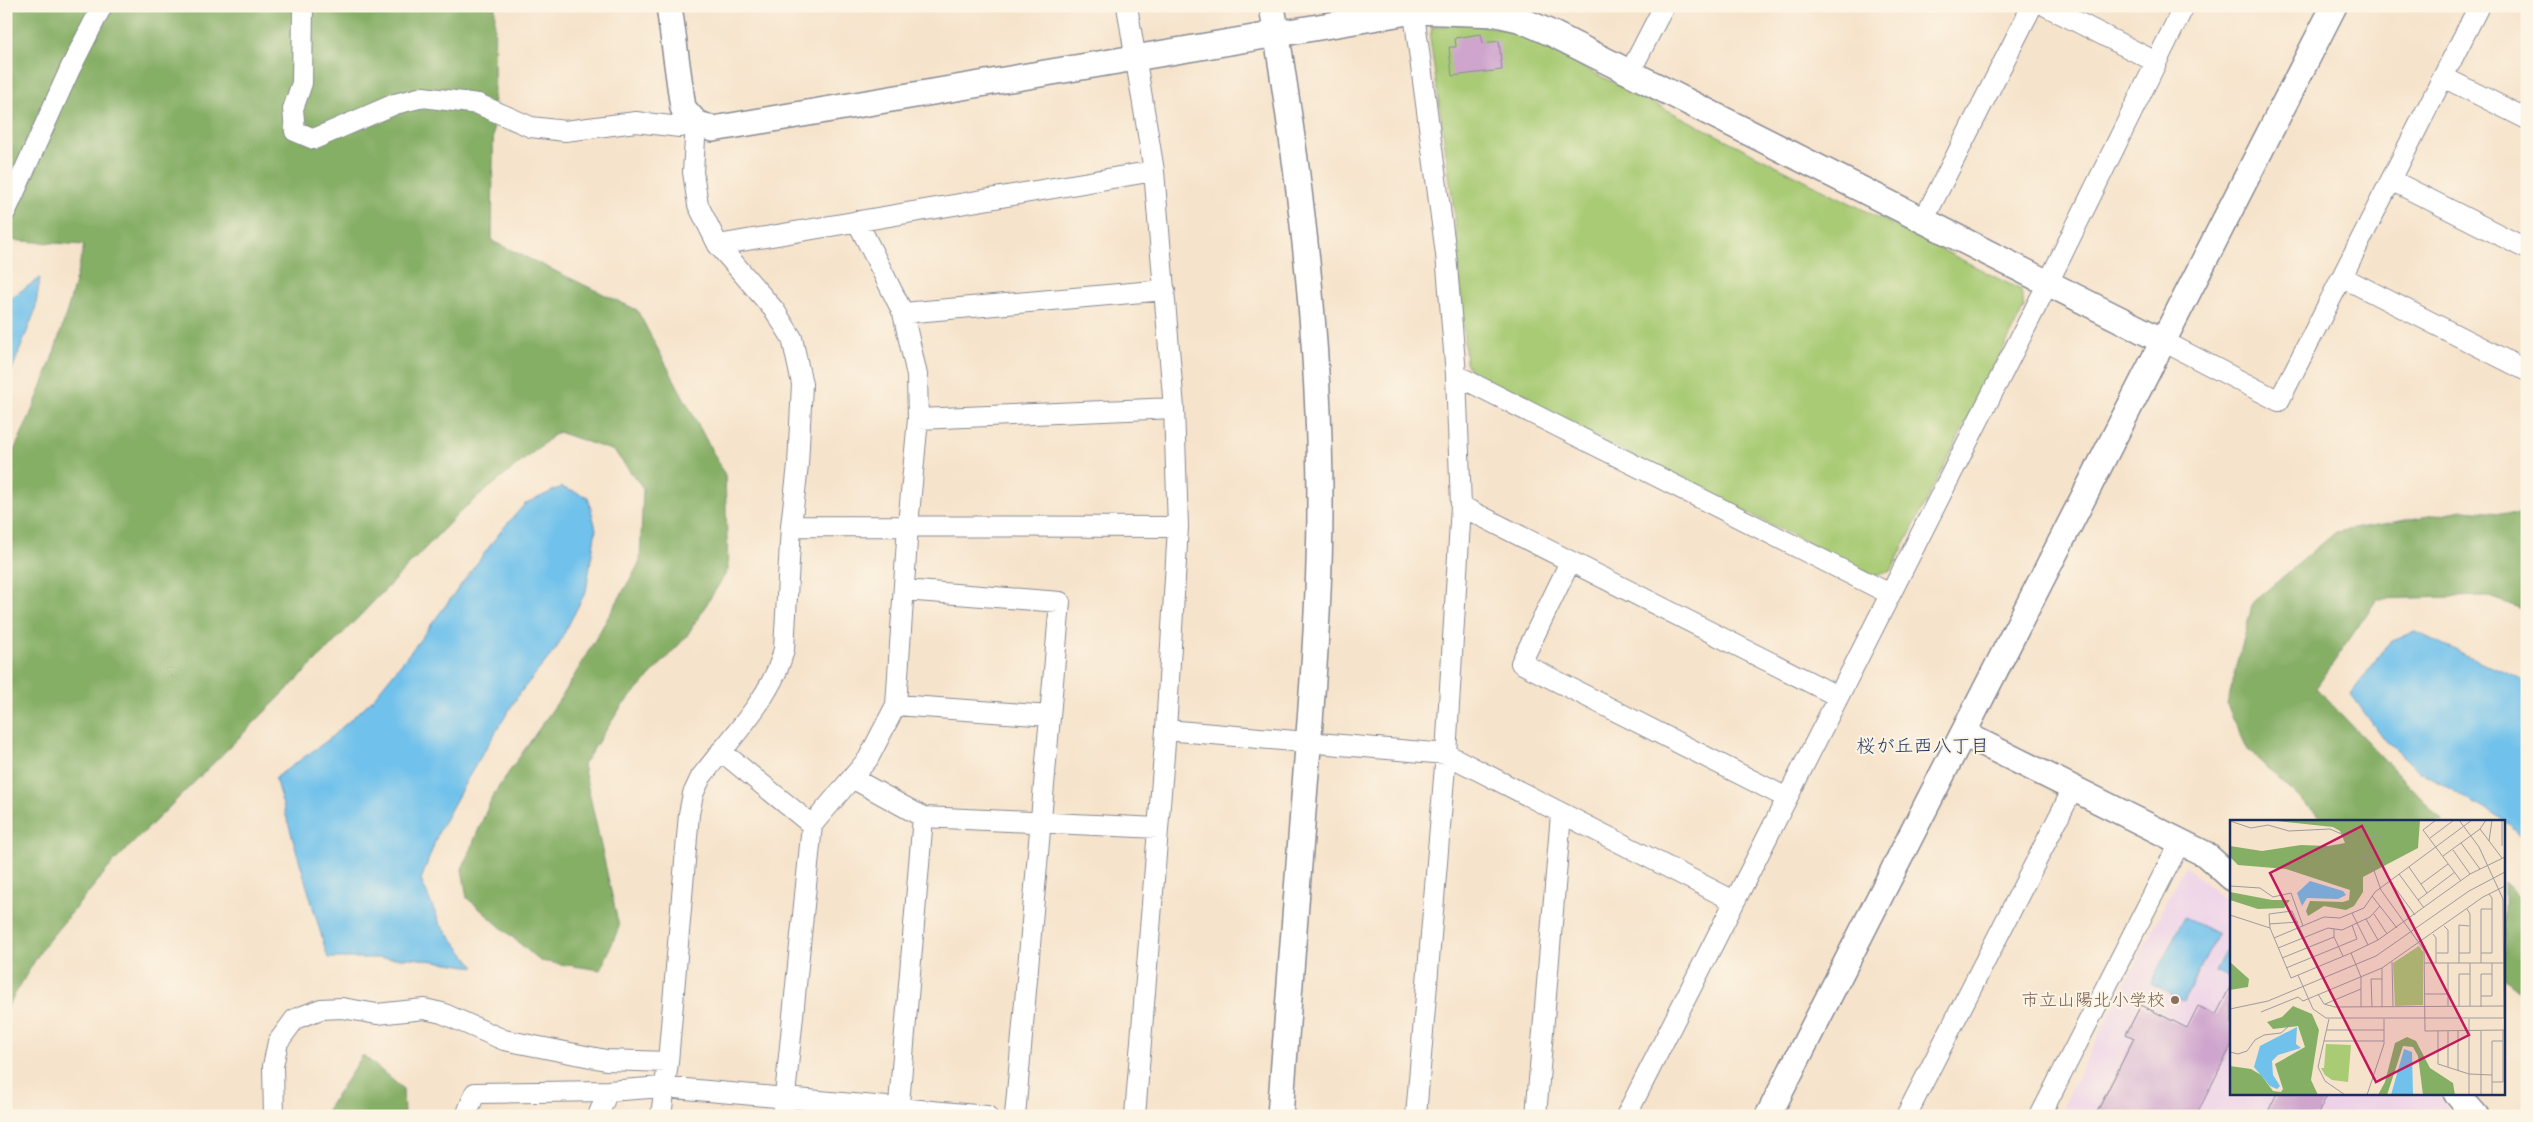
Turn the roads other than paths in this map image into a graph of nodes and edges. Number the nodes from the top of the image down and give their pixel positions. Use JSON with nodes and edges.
{"nodes":[{"id":1,"x":102,"y":6,"type":"edge"},
{"id":2,"x":303,"y":6,"type":"edge"},
{"id":3,"x":669,"y":6,"type":"edge"},
{"id":4,"x":1127,"y":6,"type":"edge"},
{"id":5,"x":1272,"y":6,"type":"edge"},
{"id":6,"x":1664,"y":6,"type":"edge"},
{"id":7,"x":2032,"y":6,"type":"edge"},
{"id":8,"x":2046,"y":6,"type":"edge"},
{"id":9,"x":2184,"y":6,"type":"edge"},
{"id":10,"x":2334,"y":6,"type":"edge"},
{"id":11,"x":2479,"y":6,"type":"edge"},
{"id":12,"x":1414,"y":9,"type":"edge"},
{"id":13,"x":1277,"y":35,"type":"junction"},
{"id":14,"x":1135,"y":57,"type":"junction"},
{"id":15,"x":2156,"y":62,"type":"junction"},
{"id":16,"x":1629,"y":74,"type":"junction"},
{"id":17,"x":2443,"y":77,"type":"junction"},
{"id":18,"x":2527,"y":119,"type":"edge"},
{"id":19,"x":696,"y":123,"type":"junction"},
{"id":20,"x":1154,"y":171,"type":"junction"},
{"id":21,"x":2391,"y":180,"type":"junction"},
{"id":22,"x":6,"y":210,"type":"edge"},
{"id":23,"x":857,"y":221,"type":"junction"},
{"id":24,"x":1923,"y":221,"type":"junction"},
{"id":25,"x":718,"y":245,"type":"junction"},
{"id":26,"x":2527,"y":249,"type":"edge"},
{"id":27,"x":2342,"y":277,"type":"junction"},
{"id":28,"x":2048,"y":283,"type":"junction"},
{"id":29,"x":1165,"y":290,"type":"junction"},
{"id":30,"x":903,"y":314,"type":"junction"},
{"id":31,"x":2163,"y":341,"type":"junction"},
{"id":32,"x":2527,"y":371,"type":"edge"},
{"id":33,"x":1456,"y":375,"type":"junction"},
{"id":34,"x":1174,"y":408,"type":"junction"},
{"id":35,"x":918,"y":419,"type":"junction"},
{"id":36,"x":1461,"y":506,"type":"junction"},
{"id":37,"x":908,"y":525,"type":"junction"},
{"id":38,"x":791,"y":526,"type":"junction"},
{"id":39,"x":1178,"y":526,"type":"junction"},
{"id":40,"x":1570,"y":562,"type":"junction"},
{"id":41,"x":904,"y":590,"type":"junction"},
{"id":42,"x":1890,"y":594,"type":"junction"},
{"id":43,"x":1837,"y":696,"type":"junction"},
{"id":44,"x":896,"y":705,"type":"junction"},
{"id":45,"x":1050,"y":716,"type":"junction"},
{"id":46,"x":1166,"y":730,"type":"junction"},
{"id":47,"x":1964,"y":734,"type":"junction"},
{"id":48,"x":1309,"y":742,"type":"junction"},
{"id":49,"x":721,"y":751,"type":"junction"},
{"id":50,"x":1446,"y":754,"type":"junction"},
{"id":51,"x":852,"y":778,"type":"junction"},
{"id":52,"x":2073,"y":789,"type":"junction"},
{"id":53,"x":1788,"y":798,"type":"junction"},
{"id":54,"x":1561,"y":814,"type":"junction"},
{"id":55,"x":923,"y":818,"type":"junction"},
{"id":56,"x":1040,"y":823,"type":"junction"},
{"id":57,"x":812,"y":825,"type":"junction"},
{"id":58,"x":1158,"y":828,"type":"junction"},
{"id":59,"x":2180,"y":842,"type":"junction"},
{"id":60,"x":2230,"y":876,"type":"edge"},
{"id":61,"x":1734,"y":901,"type":"junction"},
{"id":62,"x":668,"y":1062,"type":"junction"},
{"id":63,"x":663,"y":1087,"type":"junction"},
{"id":64,"x":608,"y":1091,"type":"junction"},
{"id":65,"x":2457,"y":1094,"type":"edge"},
{"id":66,"x":784,"y":1107,"type":"edge"},
{"id":67,"x":898,"y":1112,"type":"edge"},
{"id":68,"x":274,"y":1116,"type":"edge"},
{"id":69,"x":466,"y":1116,"type":"edge"},
{"id":70,"x":598,"y":1116,"type":"edge"},
{"id":71,"x":661,"y":1116,"type":"edge"},
{"id":72,"x":987,"y":1116,"type":"edge"},
{"id":73,"x":1015,"y":1116,"type":"edge"},
{"id":74,"x":1135,"y":1116,"type":"edge"},
{"id":75,"x":1280,"y":1116,"type":"edge"},
{"id":76,"x":1416,"y":1116,"type":"edge"},
{"id":77,"x":1536,"y":1116,"type":"edge"},
{"id":78,"x":1626,"y":1116,"type":"edge"},
{"id":79,"x":1768,"y":1116,"type":"edge"},
{"id":80,"x":1906,"y":1116,"type":"edge"},
{"id":81,"x":2040,"y":1116,"type":"edge"},
{"id":82,"x":2476,"y":1116,"type":"edge"}],
"edges":[{"from":1,"to":22,"type":"street"},
{"from":2,"to":19,"type":"street"},
{"from":3,"to":19,"type":"street"},
{"from":4,"to":14,"type":"street"},
{"from":5,"to":13,"type":"street"},
{"from":6,"to":16,"type":"street"},
{"from":7,"to":24,"type":"street"},
{"from":8,"to":15,"type":"street"},
{"from":9,"to":15,"type":"street"},
{"from":10,"to":31,"type":"street"},
{"from":11,"to":17,"type":"street"},
{"from":12,"to":13,"type":"street"},
{"from":12,"to":16,"type":"street"},
{"from":12,"to":33,"type":"street"},
{"from":13,"to":14,"type":"street"},
{"from":13,"to":48,"type":"street"},
{"from":14,"to":19,"type":"street"},
{"from":14,"to":20,"type":"street"},
{"from":15,"to":28,"type":"street"},
{"from":16,"to":24,"type":"street"},
{"from":17,"to":18,"type":"street"},
{"from":17,"to":21,"type":"street"},
{"from":19,"to":25,"type":"street"},
{"from":20,"to":23,"type":"street"},
{"from":20,"to":29,"type":"street"},
{"from":21,"to":26,"type":"street"},
{"from":21,"to":27,"type":"street"},
{"from":23,"to":25,"type":"street"},
{"from":23,"to":30,"type":"street"},
{"from":24,"to":28,"type":"street"},
{"from":25,"to":38,"type":"street"},
{"from":27,"to":31,"type":"street"},
{"from":27,"to":32,"type":"street"},
{"from":28,"to":31,"type":"street"},
{"from":28,"to":42,"type":"street"},
{"from":29,"to":30,"type":"street"},
{"from":29,"to":34,"type":"street"},
{"from":30,"to":35,"type":"street"},
{"from":31,"to":47,"type":"street"},
{"from":33,"to":36,"type":"street"},
{"from":33,"to":42,"type":"street"},
{"from":34,"to":35,"type":"street"},
{"from":34,"to":39,"type":"street"},
{"from":35,"to":37,"type":"street"},
{"from":36,"to":40,"type":"street"},
{"from":36,"to":50,"type":"street"},
{"from":37,"to":38,"type":"street"},
{"from":37,"to":39,"type":"street"},
{"from":37,"to":41,"type":"street"},
{"from":38,"to":49,"type":"street"},
{"from":39,"to":46,"type":"street"},
{"from":40,"to":43,"type":"street"},
{"from":40,"to":53,"type":"street"},
{"from":41,"to":44,"type":"street"},
{"from":41,"to":45,"type":"street"},
{"from":42,"to":43,"type":"street"},
{"from":43,"to":53,"type":"street"},
{"from":44,"to":45,"type":"street"},
{"from":44,"to":51,"type":"street"},
{"from":45,"to":56,"type":"street"},
{"from":46,"to":48,"type":"street"},
{"from":46,"to":58,"type":"street"},
{"from":47,"to":52,"type":"street"},
{"from":47,"to":79,"type":"street"},
{"from":48,"to":50,"type":"street"},
{"from":48,"to":75,"type":"street"},
{"from":49,"to":57,"type":"street"},
{"from":49,"to":62,"type":"street"},
{"from":50,"to":54,"type":"street"},
{"from":50,"to":76,"type":"street"},
{"from":51,"to":55,"type":"street"},
{"from":51,"to":57,"type":"street"},
{"from":52,"to":59,"type":"street"},
{"from":52,"to":80,"type":"street"},
{"from":53,"to":61,"type":"street"},
{"from":54,"to":61,"type":"street"},
{"from":54,"to":77,"type":"street"},
{"from":55,"to":56,"type":"street"},
{"from":55,"to":67,"type":"street"},
{"from":56,"to":58,"type":"street"},
{"from":56,"to":73,"type":"street"},
{"from":57,"to":66,"type":"street"},
{"from":58,"to":74,"type":"street"},
{"from":59,"to":60,"type":"street"},
{"from":59,"to":81,"type":"street"},
{"from":61,"to":78,"type":"street"},
{"from":62,"to":63,"type":"street"},
{"from":62,"to":68,"type":"street"},
{"from":63,"to":64,"type":"street"},
{"from":63,"to":66,"type":"street"},
{"from":63,"to":71,"type":"street"},
{"from":64,"to":69,"type":"street"},
{"from":64,"to":70,"type":"street"},
{"from":65,"to":82,"type":"street"},
{"from":66,"to":67,"type":"street"},
{"from":67,"to":72,"type":"street"}]}
